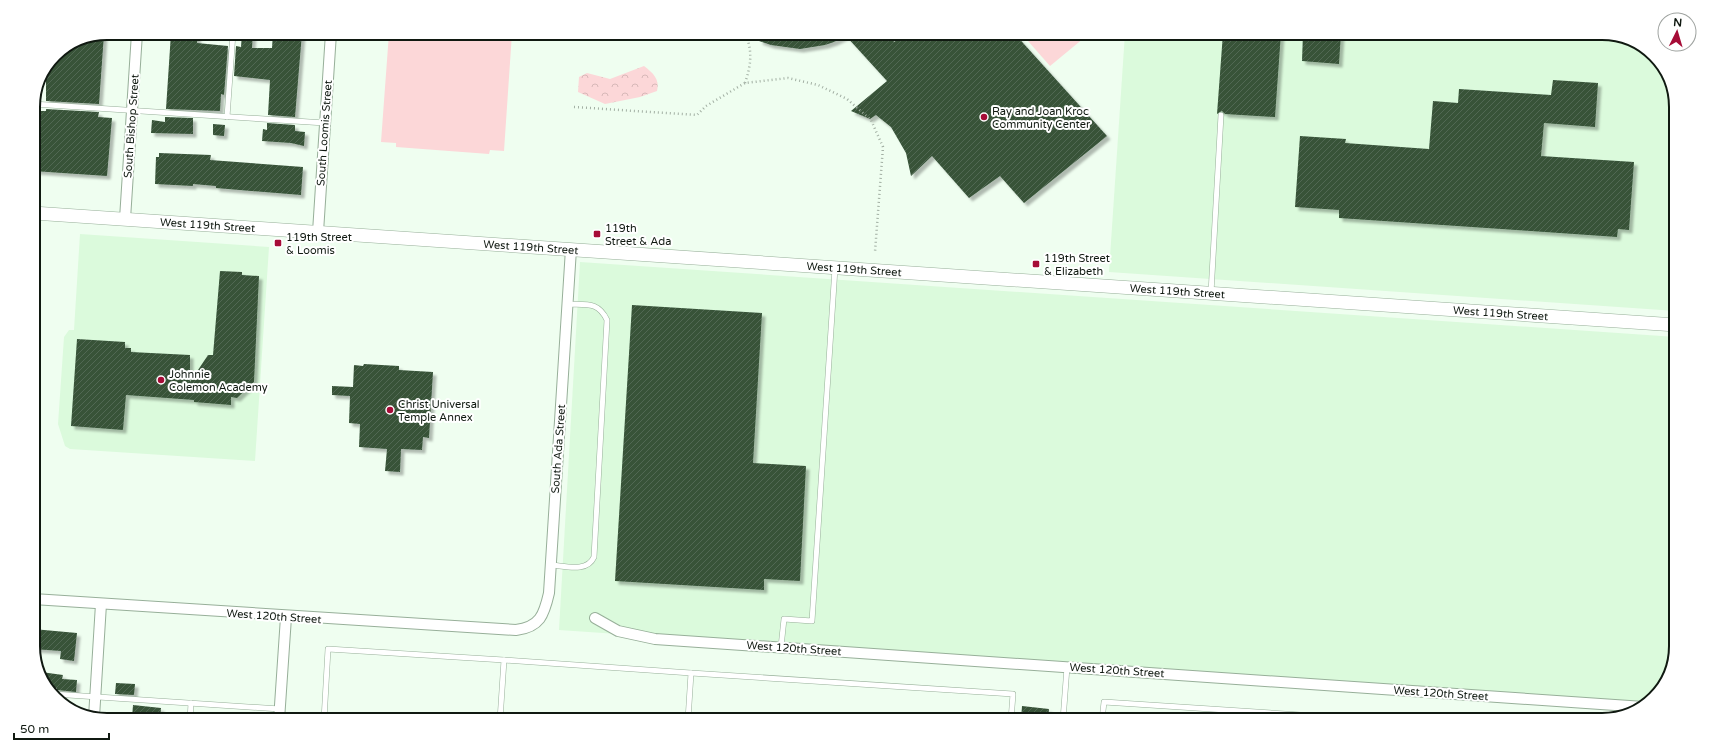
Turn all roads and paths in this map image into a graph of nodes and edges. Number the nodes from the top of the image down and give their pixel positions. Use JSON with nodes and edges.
{"nodes":[{"id":1,"x":137,"y":40,"type":"edge"},
{"id":2,"x":232,"y":40,"type":"edge"},
{"id":3,"x":331,"y":40,"type":"edge"},
{"id":4,"x":747,"y":40,"type":"edge"},
{"id":5,"x":745,"y":83,"type":"junction"},
{"id":6,"x":40,"y":104,"type":"edge"},
{"id":7,"x":574,"y":107,"type":"dead end"},
{"id":8,"x":132,"y":110,"type":"junction"},
{"id":9,"x":1221,"y":115,"type":"dead end"},
{"id":10,"x":227,"y":117,"type":"junction"},
{"id":11,"x":325,"y":123,"type":"junction"},
{"id":12,"x":40,"y":213,"type":"edge"},
{"id":13,"x":125,"y":219,"type":"junction"},
{"id":14,"x":318,"y":232,"type":"junction"},
{"id":15,"x":571,"y":250,"type":"junction"},
{"id":16,"x":875,"y":252,"type":"dead end"},
{"id":17,"x":835,"y":268,"type":"junction"},
{"id":18,"x":1211,"y":293,"type":"junction"},
{"id":19,"x":567,"y":304,"type":"junction"},
{"id":20,"x":1669,"y":325,"type":"edge"},
{"id":21,"x":551,"y":565,"type":"junction"},
{"id":22,"x":40,"y":600,"type":"edge"},
{"id":23,"x":101,"y":604,"type":"junction"},
{"id":24,"x":286,"y":617,"type":"junction"},
{"id":25,"x":595,"y":618,"type":"dead end"},
{"id":26,"x":516,"y":630,"type":"joint"},
{"id":27,"x":782,"y":647,"type":"junction"},
{"id":28,"x":504,"y":660,"type":"junction"},
{"id":29,"x":1067,"y":667,"type":"junction"},
{"id":30,"x":691,"y":673,"type":"junction"},
{"id":31,"x":62,"y":695,"type":"edge"},
{"id":32,"x":96,"y":697,"type":"junction"},
{"id":33,"x":191,"y":703,"type":"junction"},
{"id":34,"x":1631,"y":706,"type":"edge"},
{"id":35,"x":280,"y":709,"type":"junction"},
{"id":36,"x":95,"y":712,"type":"edge"},
{"id":37,"x":190,"y":713,"type":"edge"},
{"id":38,"x":280,"y":713,"type":"edge"},
{"id":39,"x":324,"y":713,"type":"edge"},
{"id":40,"x":500,"y":713,"type":"edge"},
{"id":41,"x":688,"y":713,"type":"edge"},
{"id":42,"x":1012,"y":713,"type":"edge"},
{"id":43,"x":1064,"y":713,"type":"edge"},
{"id":44,"x":1103,"y":713,"type":"edge"},
{"id":45,"x":1271,"y":713,"type":"edge"}],
"edges":[{"from":1,"to":8,"type":"street","name":"South Bishop Street"},
{"from":2,"to":10,"type":"lane"},
{"from":3,"to":11,"type":"street","name":"South Loomis Street"},
{"from":4,"to":5,"type":"path"},
{"from":5,"to":7,"type":"path"},
{"from":5,"to":16,"type":"path"},
{"from":6,"to":8,"type":"lane"},
{"from":8,"to":10,"type":"lane"},
{"from":8,"to":13,"type":"street","name":"South Bishop Street"},
{"from":9,"to":18,"type":"lane"},
{"from":10,"to":11,"type":"lane"},
{"from":11,"to":14,"type":"street","name":"South Loomis Street"},
{"from":12,"to":13,"type":"street","name":"West 119th Street"},
{"from":13,"to":14,"type":"street","name":"West 119th Street"},
{"from":14,"to":15,"type":"street","name":"West 119th Street"},
{"from":15,"to":17,"type":"street","name":"West 119th Street"},
{"from":15,"to":19,"type":"street","name":"South Ada Street"},
{"from":17,"to":18,"type":"street","name":"West 119th Street"},
{"from":17,"to":27,"type":"lane"},
{"from":18,"to":20,"type":"street","name":"West 119th Street"},
{"from":19,"to":21,"type":"street","name":"South Ada Street"},
{"from":19,"to":21,"type":"lane"},
{"from":21,"to":26,"type":"street","name":"South Ada Street"},
{"from":22,"to":23,"type":"street","name":"West 120th Street"},
{"from":23,"to":24,"type":"street","name":"West 120th Street"},
{"from":23,"to":32,"type":"street"},
{"from":24,"to":26,"type":"street","name":"West 120th Street"},
{"from":24,"to":35,"type":"street"},
{"from":25,"to":27,"type":"street","name":"West 120th Street"},
{"from":27,"to":29,"type":"street","name":"West 120th Street"},
{"from":28,"to":30,"type":"lane"},
{"from":28,"to":39,"type":"lane"},
{"from":28,"to":40,"type":"lane"},
{"from":29,"to":34,"type":"street","name":"West 120th Street"},
{"from":29,"to":43,"type":"lane"},
{"from":30,"to":41,"type":"lane"},
{"from":30,"to":42,"type":"lane"},
{"from":31,"to":32,"type":"lane"},
{"from":32,"to":33,"type":"lane"},
{"from":32,"to":36,"type":"street"},
{"from":33,"to":35,"type":"lane"},
{"from":33,"to":37,"type":"lane"},
{"from":35,"to":38,"type":"street"},
{"from":44,"to":45,"type":"lane"}]}
